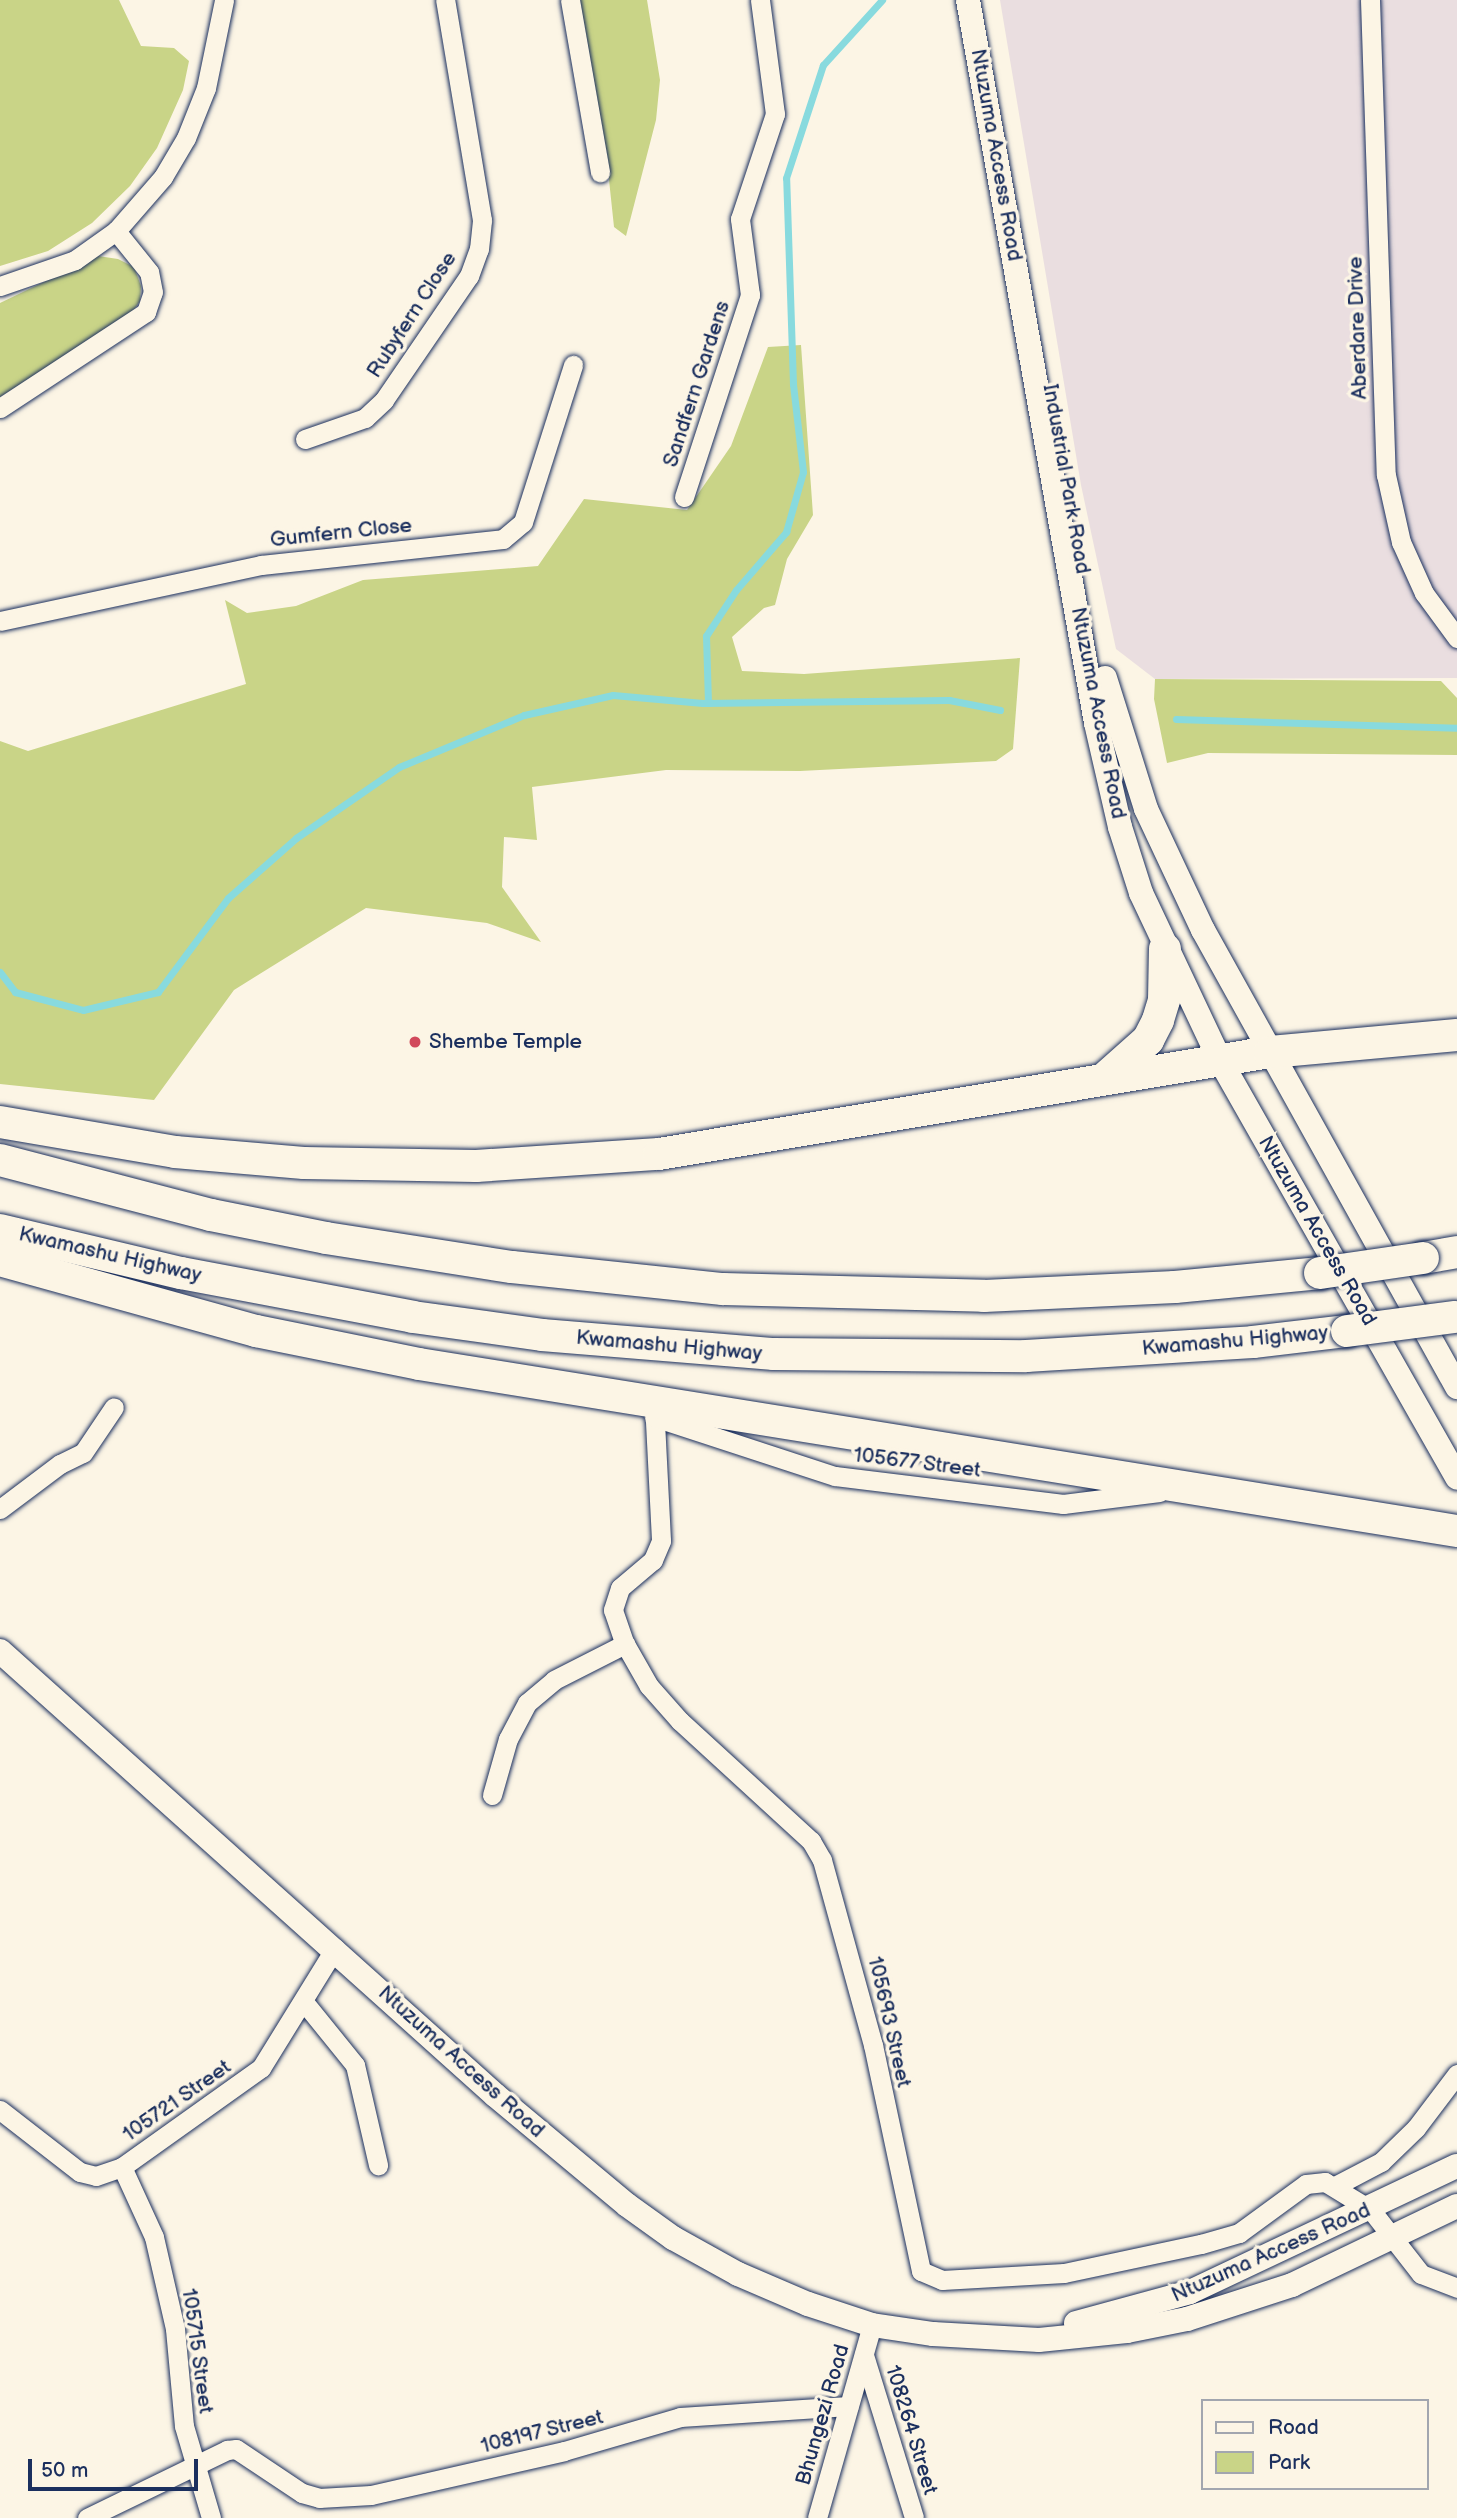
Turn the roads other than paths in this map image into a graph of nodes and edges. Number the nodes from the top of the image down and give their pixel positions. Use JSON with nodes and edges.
{"nodes":[{"id":1,"x":224,"y":0,"type":"edge"},
{"id":2,"x":445,"y":0,"type":"edge"},
{"id":3,"x":570,"y":0,"type":"edge"},
{"id":4,"x":760,"y":0,"type":"edge"},
{"id":5,"x":968,"y":0,"type":"edge"},
{"id":6,"x":979,"y":0,"type":"edge"},
{"id":7,"x":1370,"y":0,"type":"edge"},
{"id":8,"x":600,"y":172,"type":"dead end"},
{"id":9,"x":116,"y":231,"type":"junction"},
{"id":10,"x":0,"y":286,"type":"edge"},
{"id":11,"x":573,"y":365,"type":"dead end"},
{"id":12,"x":0,"y":408,"type":"edge"},
{"id":13,"x":305,"y":439,"type":"dead end"},
{"id":14,"x":684,"y":497,"type":"dead end"},
{"id":15,"x":0,"y":621,"type":"edge"},
{"id":16,"x":1457,"y":638,"type":"edge"},
{"id":17,"x":1165,"y":949,"type":"junction"},
{"id":18,"x":1457,"y":1035,"type":"edge"},
{"id":19,"x":1270,"y":1052,"type":"junction"},
{"id":20,"x":1221,"y":1062,"type":"junction"},
{"id":21,"x":1103,"y":1080,"type":"junction"},
{"id":22,"x":0,"y":1122,"type":"edge"},
{"id":23,"x":0,"y":1160,"type":"edge"},
{"id":24,"x":0,"y":1230,"type":"edge"},
{"id":25,"x":1457,"y":1252,"type":"edge"},
{"id":26,"x":0,"y":1260,"type":"edge"},
{"id":27,"x":1456,"y":1317,"type":"edge"},
{"id":28,"x":1457,"y":1387,"type":"edge"},
{"id":29,"x":114,"y":1407,"type":"dead end"},
{"id":30,"x":654,"y":1410,"type":"junction"},
{"id":31,"x":1457,"y":1478,"type":"edge"},
{"id":32,"x":1183,"y":1489,"type":"junction"},
{"id":33,"x":0,"y":1509,"type":"edge"},
{"id":34,"x":1457,"y":1531,"type":"edge"},
{"id":35,"x":625,"y":1644,"type":"junction"},
{"id":36,"x":0,"y":1651,"type":"edge"},
{"id":37,"x":492,"y":1795,"type":"dead end"},
{"id":38,"x":335,"y":1948,"type":"junction"},
{"id":39,"x":304,"y":2002,"type":"junction"},
{"id":40,"x":1457,"y":2074,"type":"edge"},
{"id":41,"x":0,"y":2110,"type":"edge"},
{"id":42,"x":378,"y":2165,"type":"dead end"},
{"id":43,"x":1457,"y":2166,"type":"edge"},
{"id":44,"x":122,"y":2167,"type":"junction"},
{"id":45,"x":1335,"y":2186,"type":"junction"},
{"id":46,"x":1457,"y":2206,"type":"edge"},
{"id":47,"x":1371,"y":2210,"type":"junction"},
{"id":48,"x":1396,"y":2238,"type":"junction"},
{"id":49,"x":1457,"y":2288,"type":"edge"},
{"id":50,"x":872,"y":2325,"type":"junction"},
{"id":51,"x":995,"y":2336,"type":"junction"},
{"id":52,"x":864,"y":2354,"type":"junction"},
{"id":53,"x":849,"y":2406,"type":"junction"},
{"id":54,"x":192,"y":2465,"type":"junction"},
{"id":55,"x":87,"y":2518,"type":"edge"},
{"id":56,"x":211,"y":2518,"type":"edge"},
{"id":57,"x":817,"y":2518,"type":"edge"},
{"id":58,"x":914,"y":2518,"type":"edge"}],
"edges":[{"from":1,"to":9,"type":"street"},
{"from":2,"to":13,"type":"street","name":"Rubyfern Close"},
{"from":3,"to":8,"type":"street"},
{"from":4,"to":14,"type":"street","name":"Sandfern Gardens"},
{"from":5,"to":17,"type":"street","name":"Ntuzuma Access Road"},
{"from":6,"to":19,"type":"street","name":"Industrial Park Road"},
{"from":7,"to":16,"type":"street","name":"Aberdare Drive"},
{"from":9,"to":10,"type":"street"},
{"from":9,"to":12,"type":"street"},
{"from":11,"to":15,"type":"street","name":"Gumfern Close"},
{"from":17,"to":20,"type":"street","name":"Ntuzuma Access Road"},
{"from":17,"to":21,"type":"main road"},
{"from":18,"to":19,"type":"main road"},
{"from":19,"to":20,"type":"main road"},
{"from":19,"to":28,"type":"street"},
{"from":20,"to":21,"type":"main road"},
{"from":20,"to":31,"type":"street","name":"Ntuzuma Access Road"},
{"from":21,"to":22,"type":"main road"},
{"from":23,"to":25,"type":"main road","bridge":true},
{"from":24,"to":27,"type":"main road","name":"Kwamashu Highway","bridge":true},
{"from":26,"to":30,"type":"main road"},
{"from":29,"to":33,"type":"street"},
{"from":30,"to":32,"type":"main road"},
{"from":30,"to":32,"type":"street","name":"105677 Street"},
{"from":30,"to":35,"type":"street","name":"105693 Street"},
{"from":32,"to":34,"type":"main road"},
{"from":35,"to":37,"type":"street"},
{"from":35,"to":45,"type":"street","name":"105693 Street"},
{"from":36,"to":38,"type":"street","name":"Ntuzuma Access Road"},
{"from":38,"to":39,"type":"street","name":"105721 Street"},
{"from":38,"to":50,"type":"street","name":"Ntuzuma Access Road"},
{"from":39,"to":42,"type":"street"},
{"from":39,"to":44,"type":"street","name":"105721 Street"},
{"from":40,"to":45,"type":"street"},
{"from":41,"to":44,"type":"street","name":"105721 Street"},
{"from":43,"to":47,"type":"street","name":"Ntuzuma Access Road"},
{"from":44,"to":54,"type":"street","name":"105715 Street"},
{"from":45,"to":47,"type":"street"},
{"from":46,"to":48,"type":"street","name":"Ntuzuma Access Road"},
{"from":47,"to":48,"type":"street"},
{"from":47,"to":51,"type":"street","name":"Ntuzuma Access Road"},
{"from":48,"to":49,"type":"street"},
{"from":48,"to":51,"type":"street","name":"Ntuzuma Access Road"},
{"from":50,"to":51,"type":"street","name":"Ntuzuma Access Road"},
{"from":50,"to":52,"type":"street","name":"Bhungezi Road"},
{"from":52,"to":53,"type":"street","name":"Bhungezi Road"},
{"from":52,"to":58,"type":"street","name":"108264 Street"},
{"from":53,"to":54,"type":"street","name":"108197 Street"},
{"from":53,"to":57,"type":"street","name":"Bhungezi Road"},
{"from":54,"to":55,"type":"street"},
{"from":54,"to":56,"type":"street","name":"105715 Street"}]}
